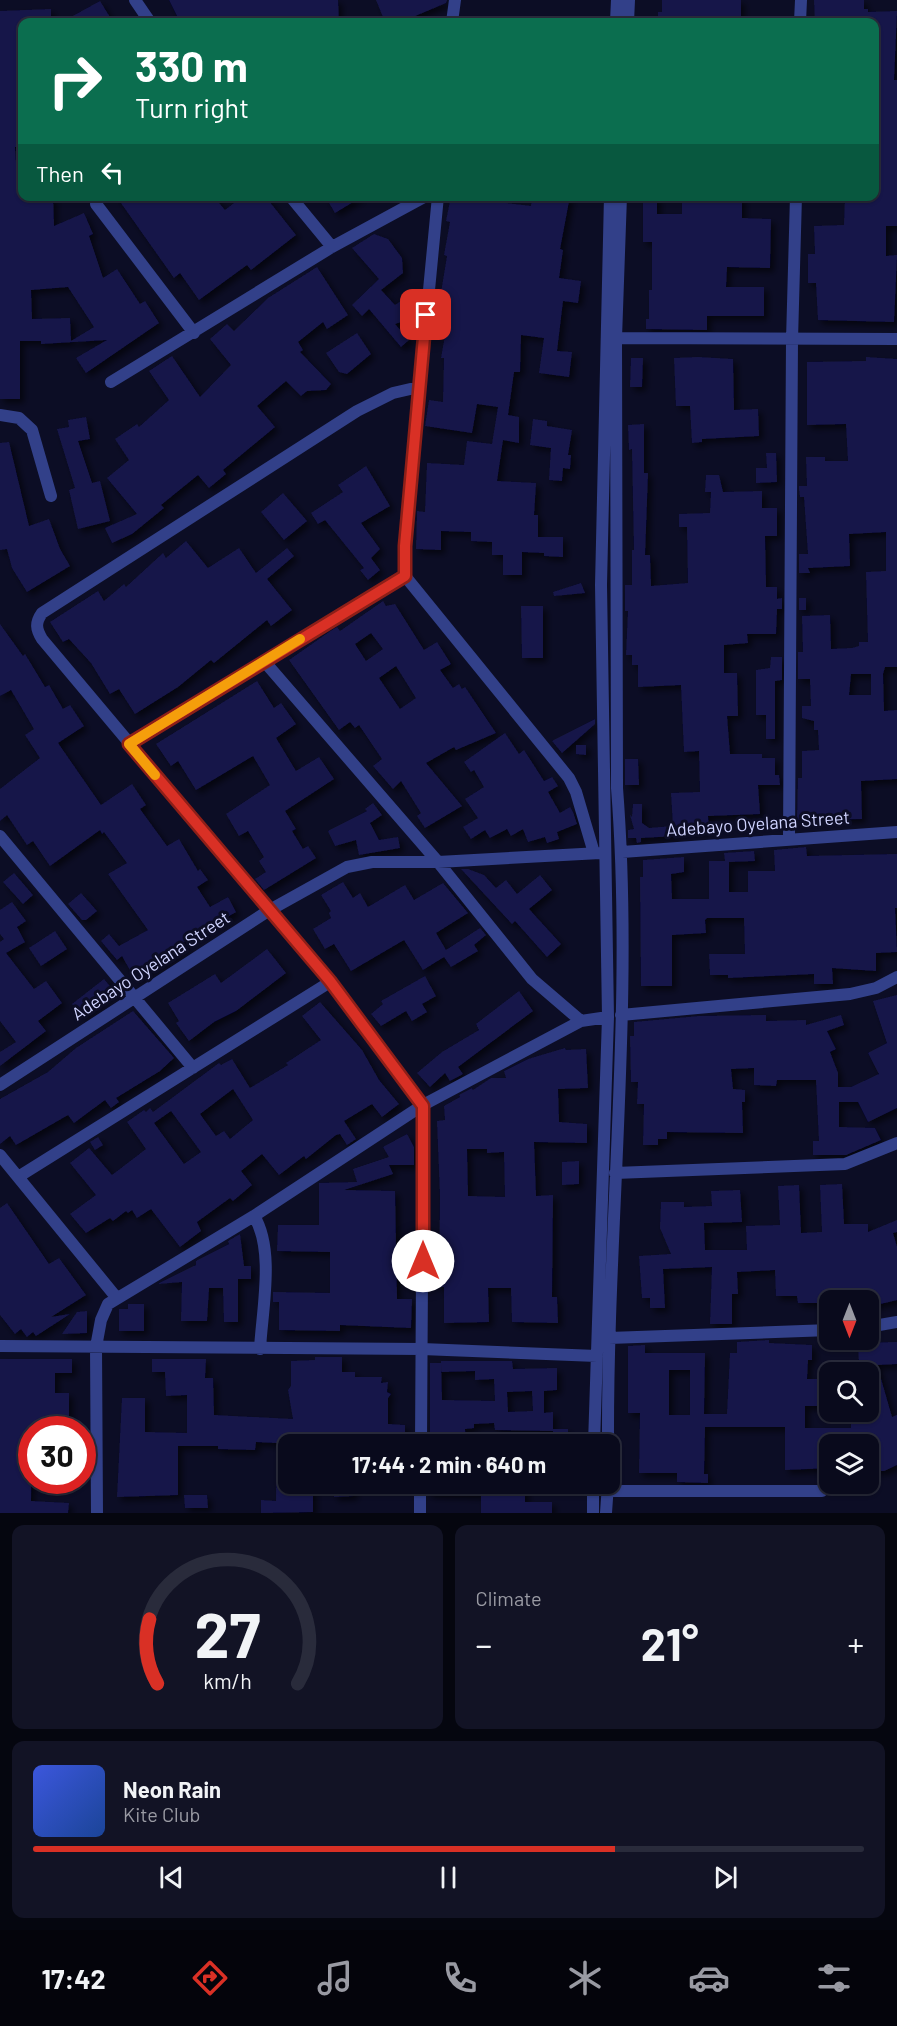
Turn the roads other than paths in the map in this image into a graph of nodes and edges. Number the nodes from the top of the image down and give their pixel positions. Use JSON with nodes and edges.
{"nodes":[{"id":1,"x":135,"y":0,"type":"edge"},
{"id":2,"x":455,"y":0,"type":"edge"},
{"id":3,"x":617,"y":0,"type":"edge"},
{"id":4,"x":629,"y":0,"type":"edge"},
{"id":5,"x":801,"y":0,"type":"edge"},
{"id":6,"x":147,"y":18,"type":"edge"},
{"id":7,"x":453,"y":18,"type":"edge"},
{"id":8,"x":616,"y":18,"type":"edge"},
{"id":9,"x":628,"y":18,"type":"edge"},
{"id":10,"x":800,"y":18,"type":"edge"},
{"id":11,"x":294,"y":201,"type":"edge"},
{"id":12,"x":417,"y":201,"type":"edge"},
{"id":13,"x":438,"y":201,"type":"edge"},
{"id":14,"x":610,"y":201,"type":"edge"},
{"id":15,"x":621,"y":201,"type":"edge"},
{"id":16,"x":796,"y":201,"type":"edge"},
{"id":17,"x":96,"y":204,"type":"dead end"},
{"id":18,"x":332,"y":246,"type":"junction"},
{"id":19,"x":194,"y":333,"type":"junction"},
{"id":20,"x":616,"y":338,"type":"junction"},
{"id":21,"x":897,"y":339,"type":"edge"},
{"id":22,"x":792,"y":340,"type":"junction"},
{"id":23,"x":111,"y":382,"type":"dead end"},
{"id":24,"x":419,"y":387,"type":"junction"},
{"id":25,"x":0,"y":415,"type":"edge"},
{"id":26,"x":51,"y":496,"type":"dead end"},
{"id":27,"x":602,"y":517,"type":"junction"},
{"id":28,"x":616,"y":518,"type":"junction"},
{"id":29,"x":405,"y":576,"type":"junction"},
{"id":30,"x":264,"y":661,"type":"junction"},
{"id":31,"x":129,"y":744,"type":"junction"},
{"id":32,"x":897,"y":832,"type":"edge"},
{"id":33,"x":0,"y":836,"type":"edge"},
{"id":34,"x":789,"y":838,"type":"junction"},
{"id":35,"x":607,"y":852,"type":"junction"},
{"id":36,"x":622,"y":852,"type":"junction"},
{"id":37,"x":594,"y":853,"type":"junction"},
{"id":38,"x":438,"y":862,"type":"junction"},
{"id":39,"x":268,"y":911,"type":"junction"},
{"id":40,"x":897,"y":977,"type":"edge"},
{"id":41,"x":330,"y":981,"type":"junction"},
{"id":42,"x":134,"y":998,"type":"junction"},
{"id":43,"x":615,"y":1016,"type":"junction"},
{"id":44,"x":581,"y":1021,"type":"junction"},
{"id":45,"x":614,"y":1050,"type":"junction"},
{"id":46,"x":193,"y":1068,"type":"junction"},
{"id":47,"x":0,"y":1085,"type":"edge"},
{"id":48,"x":423,"y":1106,"type":"junction"},
{"id":49,"x":897,"y":1143,"type":"edge"},
{"id":50,"x":0,"y":1155,"type":"edge"},
{"id":51,"x":615,"y":1173,"type":"junction"},
{"id":52,"x":18,"y":1177,"type":"junction"},
{"id":53,"x":254,"y":1216,"type":"junction"},
{"id":54,"x":117,"y":1297,"type":"junction"},
{"id":55,"x":897,"y":1322,"type":"edge"},
{"id":56,"x":879,"y":1325,"type":"edge"},
{"id":57,"x":819,"y":1330,"type":"edge"},
{"id":58,"x":609,"y":1338,"type":"junction"},
{"id":59,"x":0,"y":1346,"type":"edge"},
{"id":60,"x":96,"y":1347,"type":"junction"},
{"id":61,"x":260,"y":1349,"type":"junction"},
{"id":62,"x":422,"y":1349,"type":"junction"},
{"id":63,"x":597,"y":1356,"type":"junction"},
{"id":64,"x":421,"y":1434,"type":"edge"},
{"id":65,"x":594,"y":1434,"type":"edge"},
{"id":66,"x":608,"y":1434,"type":"edge"},
{"id":67,"x":620,"y":1487,"type":"edge"},
{"id":68,"x":819,"y":1491,"type":"edge"},
{"id":69,"x":420,"y":1494,"type":"edge"},
{"id":70,"x":593,"y":1494,"type":"edge"},
{"id":71,"x":607,"y":1494,"type":"edge"},
{"id":72,"x":97,"y":1513,"type":"edge"},
{"id":73,"x":420,"y":1513,"type":"edge"},
{"id":74,"x":593,"y":1513,"type":"edge"},
{"id":75,"x":606,"y":1513,"type":"edge"}],
"edges":[{"from":1,"to":6,"type":"street"},
{"from":2,"to":7,"type":"street"},
{"from":3,"to":8,"type":"street"},
{"from":4,"to":9,"type":"street"},
{"from":5,"to":10,"type":"street"},
{"from":11,"to":18,"type":"street"},
{"from":12,"to":18,"type":"street"},
{"from":13,"to":24,"type":"street"},
{"from":14,"to":27,"type":"street"},
{"from":15,"to":20,"type":"street"},
{"from":16,"to":22,"type":"street"},
{"from":17,"to":19,"type":"street"},
{"from":18,"to":19,"type":"street"},
{"from":19,"to":23,"type":"street"},
{"from":20,"to":22,"type":"street"},
{"from":20,"to":28,"type":"street"},
{"from":21,"to":22,"type":"street"},
{"from":22,"to":34,"type":"street"},
{"from":24,"to":29,"type":"street"},
{"from":24,"to":31,"type":"street"},
{"from":25,"to":26,"type":"street"},
{"from":27,"to":28,"type":"street"},
{"from":27,"to":35,"type":"street"},
{"from":28,"to":36,"type":"street"},
{"from":29,"to":30,"type":"street"},
{"from":29,"to":37,"type":"street"},
{"from":30,"to":31,"type":"street"},
{"from":30,"to":38,"type":"street"},
{"from":31,"to":39,"type":"street"},
{"from":32,"to":34,"type":"street","name":"Adebayo Oyelana Street"},
{"from":33,"to":42,"type":"street"},
{"from":34,"to":36,"type":"street","name":"Adebayo Oyelana Street"},
{"from":35,"to":37,"type":"street","name":"Adebayo Oyelana Street"},
{"from":35,"to":43,"type":"street"},
{"from":36,"to":43,"type":"street"},
{"from":37,"to":38,"type":"street","name":"Adebayo Oyelana Street"},
{"from":38,"to":39,"type":"street","name":"Adebayo Oyelana Street"},
{"from":38,"to":44,"type":"street"},
{"from":39,"to":41,"type":"street"},
{"from":39,"to":42,"type":"street","name":"Adebayo Oyelana Street"},
{"from":40,"to":43,"type":"street"},
{"from":41,"to":46,"type":"street"},
{"from":41,"to":48,"type":"street"},
{"from":42,"to":46,"type":"street"},
{"from":42,"to":47,"type":"street","name":"Adebayo Oyelana Street"},
{"from":43,"to":44,"type":"street"},
{"from":43,"to":45,"type":"street"},
{"from":44,"to":48,"type":"street"},
{"from":45,"to":51,"type":"street"},
{"from":45,"to":63,"type":"street"},
{"from":46,"to":52,"type":"street"},
{"from":48,"to":53,"type":"street"},
{"from":48,"to":62,"type":"street"},
{"from":49,"to":51,"type":"street"},
{"from":50,"to":52,"type":"street"},
{"from":51,"to":58,"type":"street"},
{"from":52,"to":54,"type":"street"},
{"from":53,"to":54,"type":"street"},
{"from":53,"to":61,"type":"street"},
{"from":54,"to":60,"type":"street"},
{"from":55,"to":56,"type":"street"},
{"from":57,"to":58,"type":"street"},
{"from":58,"to":66,"type":"street"},
{"from":59,"to":60,"type":"street"},
{"from":60,"to":61,"type":"street"},
{"from":60,"to":72,"type":"street"},
{"from":61,"to":62,"type":"street"},
{"from":62,"to":63,"type":"street"},
{"from":62,"to":64,"type":"street"},
{"from":63,"to":65,"type":"street"},
{"from":67,"to":68,"type":"street"},
{"from":69,"to":73,"type":"street"},
{"from":70,"to":74,"type":"street"},
{"from":71,"to":75,"type":"street"}]}
